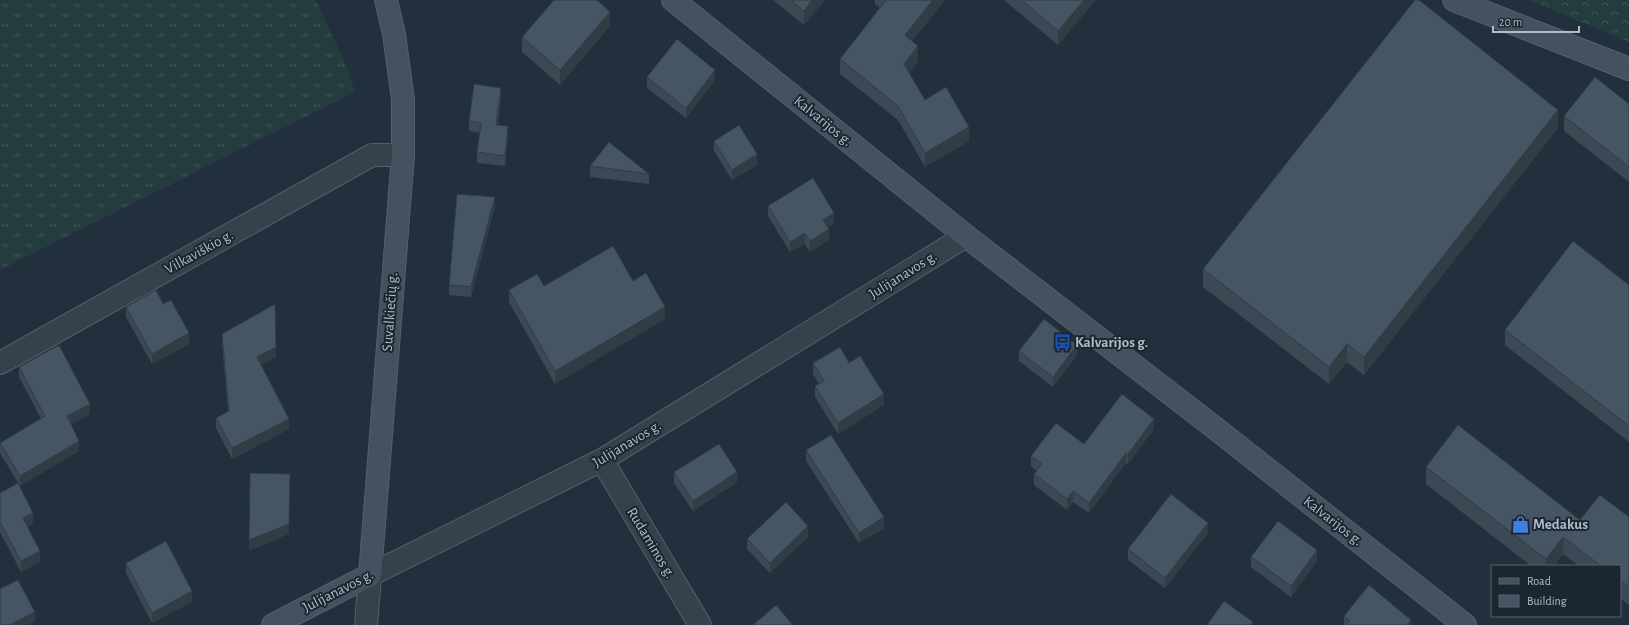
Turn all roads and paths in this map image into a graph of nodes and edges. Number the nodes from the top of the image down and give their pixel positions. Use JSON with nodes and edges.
{"nodes":[{"id":1,"x":386,"y":0,"type":"edge"},
{"id":2,"x":673,"y":0,"type":"edge"},
{"id":3,"x":1454,"y":0,"type":"edge"},
{"id":4,"x":1629,"y":69,"type":"edge"},
{"id":5,"x":403,"y":155,"type":"junction"},
{"id":6,"x":966,"y":236,"type":"junction"},
{"id":7,"x":0,"y":363,"type":"edge"},
{"id":8,"x":602,"y":460,"type":"junction"},
{"id":9,"x":370,"y":575,"type":"junction"},
{"id":10,"x":273,"y":625,"type":"edge"},
{"id":11,"x":366,"y":625,"type":"edge"},
{"id":12,"x":700,"y":625,"type":"edge"},
{"id":13,"x":1465,"y":625,"type":"edge"}],
"edges":[{"from":1,"to":5,"type":"main road","name":"Suvalkiečių g."},
{"from":2,"to":6,"type":"main road","name":"Kalvarijos g."},
{"from":3,"to":4,"type":"main road"},
{"from":5,"to":7,"type":"street","name":"Vilkaviškio g."},
{"from":5,"to":9,"type":"main road","name":"Suvalkiečių g."},
{"from":6,"to":8,"type":"street","name":"Julijanavos g."},
{"from":6,"to":13,"type":"main road","name":"Kalvarijos g."},
{"from":8,"to":9,"type":"street","name":"Julijanavos g."},
{"from":8,"to":12,"type":"street","name":"Rudaminos g."},
{"from":9,"to":10,"type":"main road","name":"Julijanavos g."},
{"from":9,"to":11,"type":"street","name":"Suvalkiečių g."}]}
